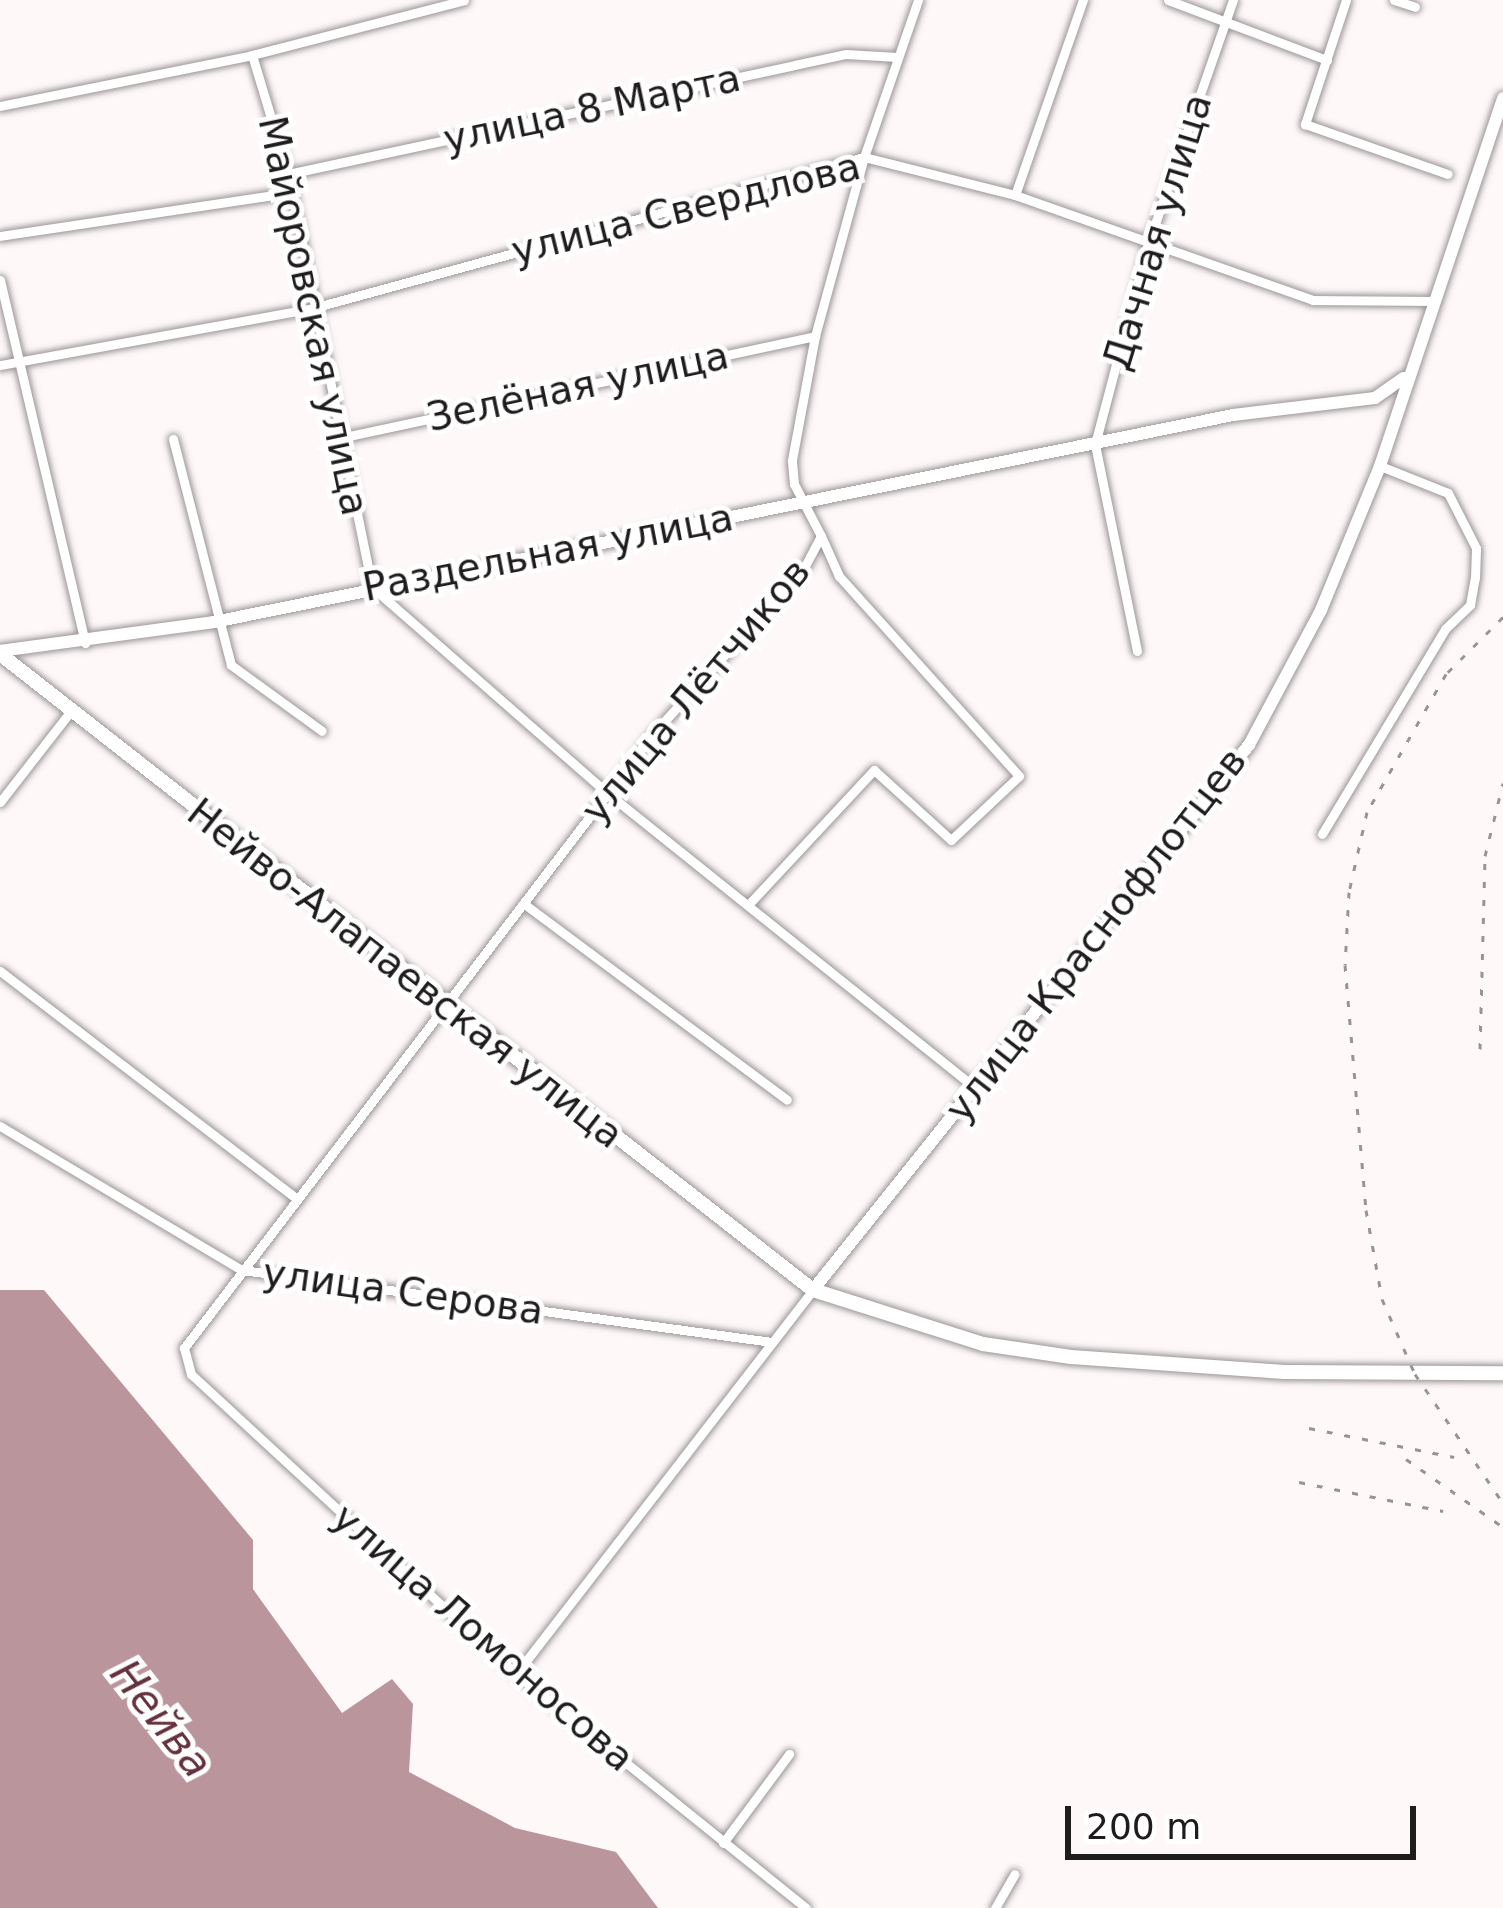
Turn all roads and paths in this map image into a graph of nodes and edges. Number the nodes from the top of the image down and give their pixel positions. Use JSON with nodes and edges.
{"nodes":[{"id":1,"x":464,"y":0,"type":"edge"},
{"id":2,"x":918,"y":0,"type":"edge"},
{"id":3,"x":1083,"y":0,"type":"edge"},
{"id":4,"x":1168,"y":0,"type":"edge"},
{"id":5,"x":1233,"y":0,"type":"edge"},
{"id":6,"x":1346,"y":0,"type":"edge"},
{"id":7,"x":1394,"y":0,"type":"edge"},
{"id":8,"x":1415,"y":7,"type":"dead end"},
{"id":9,"x":1226,"y":22,"type":"junction"},
{"id":10,"x":252,"y":55,"type":"junction"},
{"id":11,"x":897,"y":57,"type":"junction"},
{"id":12,"x":1327,"y":60,"type":"junction"},
{"id":13,"x":1503,"y":98,"type":"edge"},
{"id":14,"x":0,"y":106,"type":"edge"},
{"id":15,"x":864,"y":157,"type":"junction"},
{"id":16,"x":288,"y":174,"type":"junction"},
{"id":17,"x":1448,"y":174,"type":"dead end"},
{"id":18,"x":288,"y":193,"type":"junction"},
{"id":19,"x":1015,"y":195,"type":"junction"},
{"id":20,"x":0,"y":236,"type":"edge"},
{"id":21,"x":1148,"y":244,"type":"junction"},
{"id":22,"x":0,"y":280,"type":"edge"},
{"id":23,"x":1433,"y":301,"type":"junction"},
{"id":24,"x":313,"y":308,"type":"junction"},
{"id":25,"x":815,"y":336,"type":"junction"},
{"id":26,"x":18,"y":362,"type":"junction"},
{"id":27,"x":0,"y":365,"type":"edge"},
{"id":28,"x":1404,"y":377,"type":"junction"},
{"id":29,"x":340,"y":438,"type":"junction"},
{"id":30,"x":173,"y":439,"type":"dead end"},
{"id":31,"x":1095,"y":444,"type":"junction"},
{"id":32,"x":1380,"y":466,"type":"junction"},
{"id":33,"x":809,"y":502,"type":"junction"},
{"id":34,"x":821,"y":536,"type":"junction"},
{"id":35,"x":372,"y":587,"type":"junction"},
{"id":36,"x":214,"y":622,"type":"junction"},
{"id":37,"x":85,"y":643,"type":"junction"},
{"id":38,"x":1137,"y":651,"type":"dead end"},
{"id":39,"x":0,"y":652,"type":"edge"},
{"id":40,"x":70,"y":712,"type":"dead end"},
{"id":41,"x":322,"y":731,"type":"dead end"},
{"id":42,"x":606,"y":792,"type":"junction"},
{"id":43,"x":0,"y":802,"type":"edge"},
{"id":44,"x":1322,"y":834,"type":"dead end"},
{"id":45,"x":748,"y":905,"type":"junction"},
{"id":46,"x":527,"y":906,"type":"junction"},
{"id":47,"x":0,"y":971,"type":"edge"},
{"id":48,"x":448,"y":1007,"type":"junction"},
{"id":49,"x":975,"y":1088,"type":"junction"},
{"id":50,"x":787,"y":1100,"type":"dead end"},
{"id":51,"x":0,"y":1126,"type":"edge"},
{"id":52,"x":293,"y":1196,"type":"junction"},
{"id":53,"x":242,"y":1270,"type":"junction"},
{"id":54,"x":813,"y":1291,"type":"junction"},
{"id":55,"x":772,"y":1342,"type":"junction"},
{"id":56,"x":184,"y":1348,"type":"joint"},
{"id":57,"x":1503,"y":1373,"type":"edge"},
{"id":58,"x":517,"y":1674,"type":"junction"},
{"id":59,"x":789,"y":1754,"type":"dead end"},
{"id":60,"x":723,"y":1843,"type":"junction"},
{"id":61,"x":1015,"y":1874,"type":"dead end"},
{"id":62,"x":806,"y":1908,"type":"edge"},
{"id":63,"x":995,"y":1908,"type":"edge"}],
"edges":[{"from":1,"to":10,"type":"street"},
{"from":2,"to":11,"type":"street","name":"улица Лётчиков"},
{"from":3,"to":19,"type":"street"},
{"from":4,"to":9,"type":"street"},
{"from":5,"to":9,"type":"street","name":"Дачная улица"},
{"from":6,"to":12,"type":"street"},
{"from":7,"to":8,"type":"street"},
{"from":9,"to":12,"type":"street"},
{"from":9,"to":21,"type":"street","name":"Дачная улица"},
{"from":10,"to":14,"type":"street"},
{"from":10,"to":16,"type":"street","name":"Майоровская улица"},
{"from":11,"to":15,"type":"street","name":"улица Лётчиков"},
{"from":11,"to":16,"type":"street","name":"улица 8 Марта"},
{"from":12,"to":17,"type":"street"},
{"from":13,"to":23,"type":"street","name":"улица Краснофлотцев"},
{"from":15,"to":19,"type":"street","name":"улица Свердлова"},
{"from":15,"to":24,"type":"street","name":"улица Свердлова"},
{"from":15,"to":25,"type":"street","name":"улица Лётчиков"},
{"from":16,"to":18,"type":"street","name":"Майоровская улица"},
{"from":18,"to":20,"type":"street"},
{"from":18,"to":24,"type":"street","name":"Майоровская улица"},
{"from":19,"to":21,"type":"street","name":"улица Свердлова"},
{"from":21,"to":23,"type":"street","name":"улица Свердлова"},
{"from":21,"to":31,"type":"street","name":"Дачная улица"},
{"from":22,"to":26,"type":"street"},
{"from":23,"to":28,"type":"street","name":"улица Краснофлотцев"},
{"from":24,"to":26,"type":"street","name":"улица Свердлова"},
{"from":24,"to":29,"type":"street","name":"Майоровская улица"},
{"from":25,"to":29,"type":"street","name":"Зелёная улица"},
{"from":25,"to":33,"type":"street","name":"улица Лётчиков"},
{"from":26,"to":27,"type":"street","name":"улица Свердлова"},
{"from":26,"to":37,"type":"street"},
{"from":28,"to":31,"type":"street","name":"Раздельная улица"},
{"from":28,"to":32,"type":"street","name":"улица Краснофлотцев"},
{"from":29,"to":35,"type":"street","name":"Майоровская улица"},
{"from":30,"to":36,"type":"street"},
{"from":31,"to":33,"type":"street","name":"Раздельная улица"},
{"from":31,"to":38,"type":"street"},
{"from":32,"to":44,"type":"street"},
{"from":32,"to":49,"type":"street","name":"улица Краснофлотцев"},
{"from":33,"to":34,"type":"street","name":"улица Лётчиков"},
{"from":33,"to":35,"type":"street","name":"Раздельная улица"},
{"from":34,"to":42,"type":"street","name":"улица Лётчиков"},
{"from":34,"to":45,"type":"street"},
{"from":35,"to":36,"type":"street","name":"Раздельная улица"},
{"from":35,"to":42,"type":"street"},
{"from":36,"to":37,"type":"street","name":"Раздельная улица"},
{"from":36,"to":41,"type":"street"},
{"from":37,"to":39,"type":"street","name":"Раздельная улица"},
{"from":39,"to":48,"type":"main road","name":"Нейво-Алапаевская улица"},
{"from":40,"to":43,"type":"street"},
{"from":42,"to":45,"type":"street"},
{"from":42,"to":46,"type":"street","name":"улица Лётчиков"},
{"from":45,"to":49,"type":"street"},
{"from":46,"to":48,"type":"street","name":"улица Лётчиков"},
{"from":46,"to":50,"type":"street"},
{"from":47,"to":52,"type":"street"},
{"from":48,"to":52,"type":"street","name":"улица Лётчиков"},
{"from":48,"to":54,"type":"main road","name":"Нейво-Алапаевская улица"},
{"from":49,"to":54,"type":"street","name":"улица Краснофлотцев"},
{"from":51,"to":53,"type":"street","name":"улица Серова"},
{"from":52,"to":53,"type":"street","name":"улица Лётчиков"},
{"from":53,"to":55,"type":"street","name":"улица Серова"},
{"from":53,"to":56,"type":"street","name":"улица Лётчиков"},
{"from":54,"to":55,"type":"street","name":"улица Краснофлотцев"},
{"from":54,"to":57,"type":"main road"},
{"from":55,"to":58,"type":"street","name":"улица Краснофлотцев"},
{"from":56,"to":58,"type":"street","name":"улица Ломоносова"},
{"from":58,"to":60,"type":"street","name":"улица Ломоносова"},
{"from":59,"to":60,"type":"street"},
{"from":60,"to":62,"type":"street","name":"улица Ломоносова"},
{"from":61,"to":63,"type":"street"}]}
